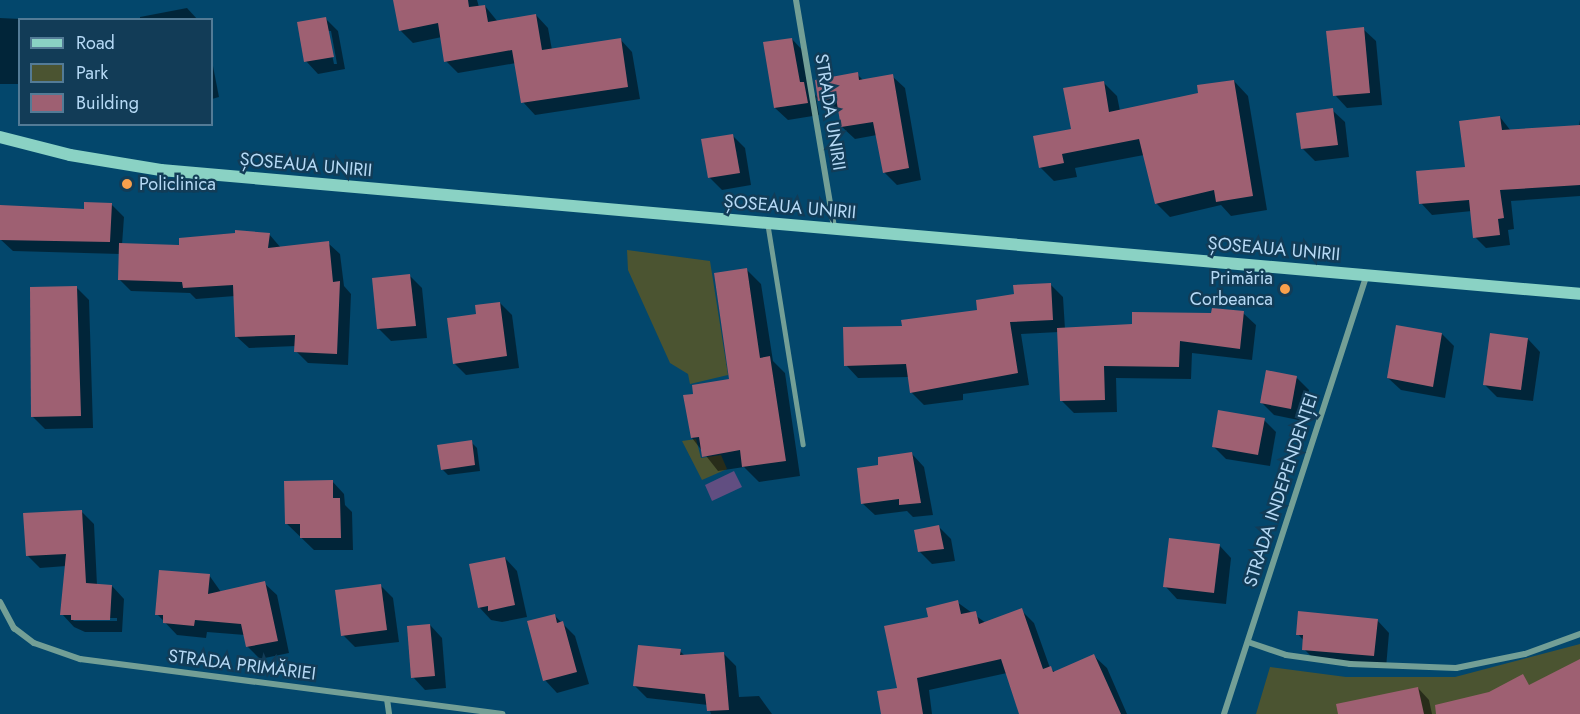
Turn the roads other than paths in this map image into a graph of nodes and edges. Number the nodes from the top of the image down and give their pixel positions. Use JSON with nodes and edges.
{"nodes":[{"id":1,"x":796,"y":0,"type":"edge"},
{"id":2,"x":0,"y":137,"type":"edge"},
{"id":3,"x":768,"y":222,"type":"junction"},
{"id":4,"x":834,"y":228,"type":"junction"},
{"id":5,"x":1366,"y":276,"type":"junction"},
{"id":6,"x":1580,"y":294,"type":"edge"},
{"id":7,"x":803,"y":444,"type":"dead end"},
{"id":8,"x":0,"y":602,"type":"edge"},
{"id":9,"x":1580,"y":633,"type":"edge"},
{"id":10,"x":1248,"y":642,"type":"junction"},
{"id":11,"x":387,"y":699,"type":"junction"},
{"id":12,"x":389,"y":714,"type":"edge"},
{"id":13,"x":502,"y":714,"type":"edge"},
{"id":14,"x":1224,"y":714,"type":"edge"}],
"edges":[{"from":1,"to":4,"type":"street","name":"STRADA UNIRII"},
{"from":2,"to":3,"type":"main road","name":"ȘOSEAUA UNIRII"},
{"from":3,"to":4,"type":"main road","name":"ȘOSEAUA UNIRII"},
{"from":3,"to":7,"type":"lane"},
{"from":4,"to":5,"type":"main road","name":"ȘOSEAUA UNIRII"},
{"from":5,"to":6,"type":"main road","name":"ȘOSEAUA UNIRII"},
{"from":5,"to":10,"type":"street","name":"STRADA INDEPENDENȚEI"},
{"from":8,"to":11,"type":"street","name":"STRADA PRIMĂRIEI"},
{"from":9,"to":10,"type":"street"},
{"from":10,"to":14,"type":"street","name":"STRADA INDEPENDENȚEI"},
{"from":11,"to":12,"type":"street"},
{"from":11,"to":13,"type":"street","name":"STRADA PRIMĂRIEI"}]}
